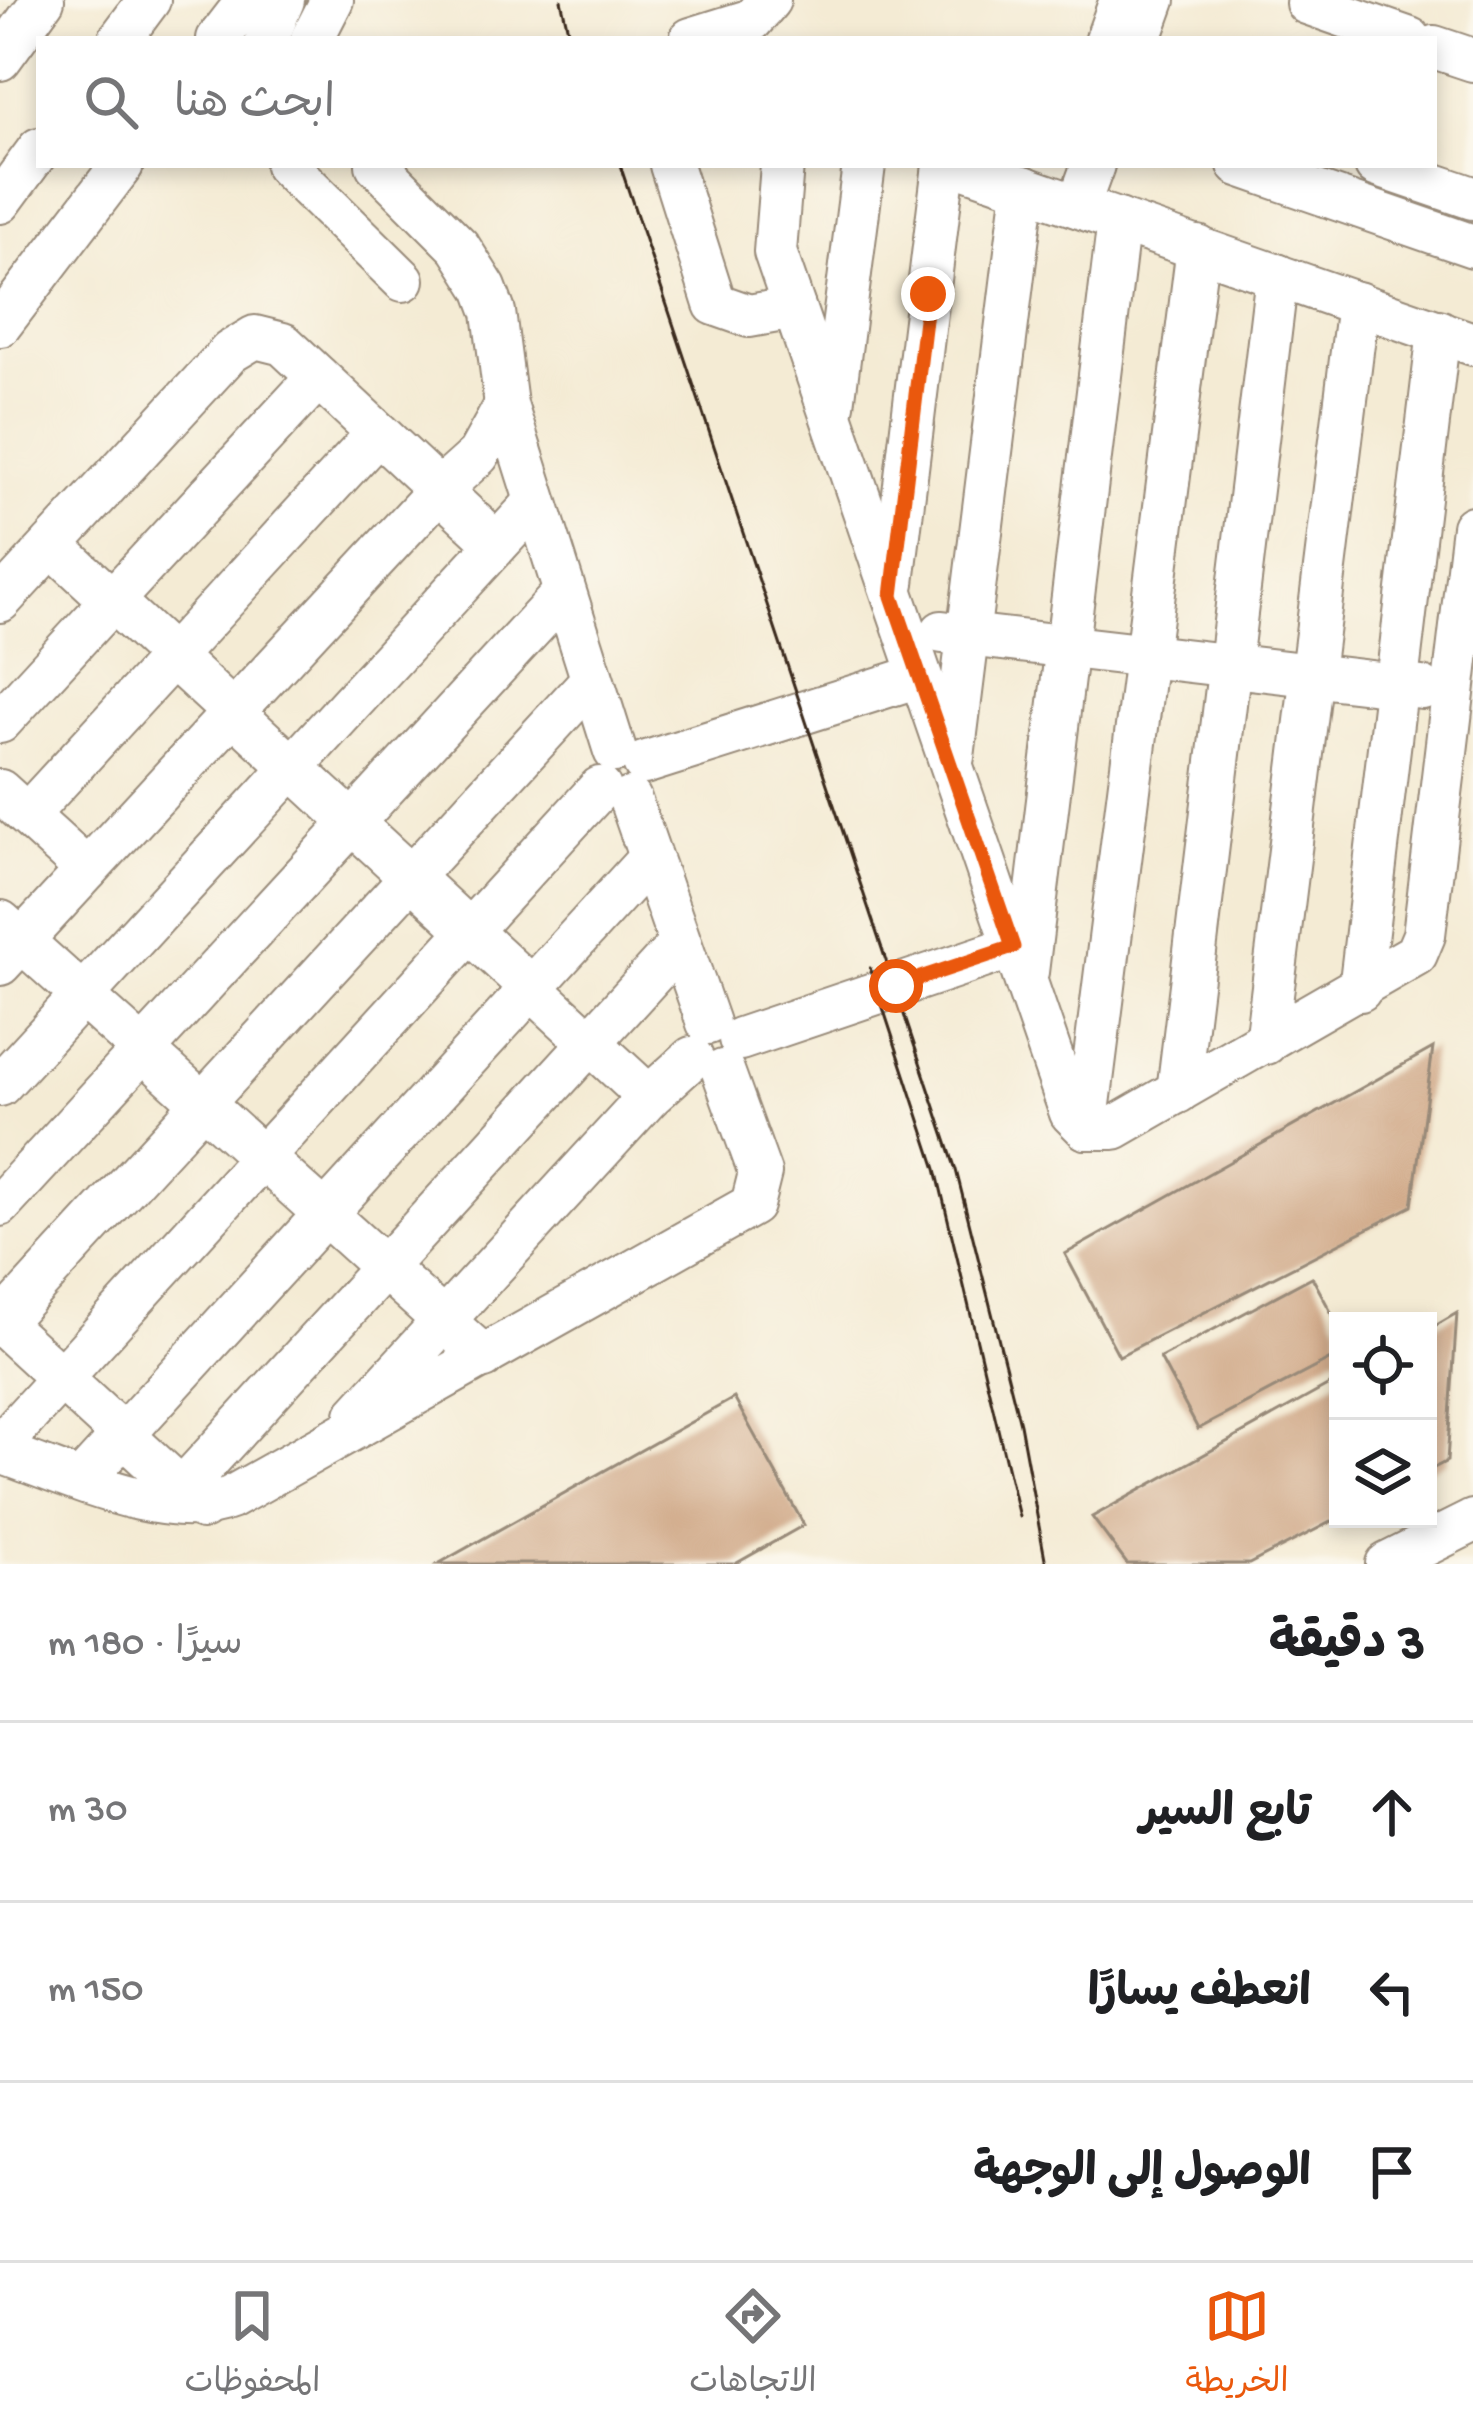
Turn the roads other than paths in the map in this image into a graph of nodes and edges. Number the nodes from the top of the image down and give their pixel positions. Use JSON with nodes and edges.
{"nodes":[{"id":1,"x":43,"y":0,"type":"edge"},
{"id":2,"x":248,"y":0,"type":"edge"},
{"id":3,"x":283,"y":0,"type":"edge"},
{"id":4,"x":307,"y":0,"type":"edge"},
{"id":5,"x":332,"y":0,"type":"edge"},
{"id":6,"x":770,"y":0,"type":"edge"},
{"id":7,"x":1103,"y":0,"type":"edge"},
{"id":8,"x":1121,"y":0,"type":"edge"},
{"id":9,"x":1154,"y":0,"type":"edge"},
{"id":10,"x":1168,"y":0,"type":"edge"},
{"id":11,"x":1307,"y":3,"type":"edge"},
{"id":12,"x":220,"y":36,"type":"edge"},
{"id":13,"x":269,"y":36,"type":"edge"},
{"id":14,"x":289,"y":36,"type":"edge"},
{"id":15,"x":314,"y":36,"type":"edge"},
{"id":16,"x":701,"y":36,"type":"edge"},
{"id":17,"x":1091,"y":36,"type":"edge"},
{"id":18,"x":1108,"y":36,"type":"edge"},
{"id":19,"x":1141,"y":36,"type":"edge"},
{"id":20,"x":1155,"y":36,"type":"edge"},
{"id":21,"x":1401,"y":36,"type":"edge"},
{"id":22,"x":1437,"y":48,"type":"edge"},
{"id":23,"x":0,"y":59,"type":"edge"},
{"id":24,"x":1473,"y":60,"type":"edge"},
{"id":25,"x":36,"y":153,"type":"edge"},
{"id":26,"x":289,"y":168,"type":"edge"},
{"id":27,"x":380,"y":168,"type":"edge"},
{"id":28,"x":672,"y":168,"type":"edge"},
{"id":29,"x":782,"y":168,"type":"edge"},
{"id":30,"x":863,"y":168,"type":"edge"},
{"id":31,"x":944,"y":168,"type":"edge"},
{"id":32,"x":971,"y":168,"type":"edge"},
{"id":33,"x":1088,"y":168,"type":"edge"},
{"id":34,"x":1248,"y":168,"type":"edge"},
{"id":35,"x":1385,"y":168,"type":"edge"},
{"id":36,"x":96,"y":185,"type":"edge"},
{"id":37,"x":1051,"y":188,"type":"edge"},
{"id":38,"x":1473,"y":199,"type":"edge"},
{"id":39,"x":0,"y":202,"type":"edge"},
{"id":40,"x":1119,"y":220,"type":"junction"},
{"id":41,"x":1473,"y":246,"type":"edge"},
{"id":42,"x":1198,"y":247,"type":"junction"},
{"id":43,"x":1277,"y":274,"type":"junction"},
{"id":44,"x":403,"y":280,"type":"dead end"},
{"id":45,"x":1358,"y":303,"type":"junction"},
{"id":46,"x":794,"y":308,"type":"junction"},
{"id":47,"x":0,"y":326,"type":"edge"},
{"id":48,"x":1456,"y":337,"type":"edge"},
{"id":49,"x":318,"y":377,"type":"junction"},
{"id":50,"x":506,"y":405,"type":"junction"},
{"id":51,"x":831,"y":418,"type":"junction"},
{"id":52,"x":377,"y":433,"type":"junction"},
{"id":53,"x":439,"y":490,"type":"junction"},
{"id":54,"x":536,"y":502,"type":"junction"},
{"id":55,"x":1473,"y":527,"type":"edge"},
{"id":56,"x":497,"y":544,"type":"junction"},
{"id":57,"x":52,"y":545,"type":"junction"},
{"id":58,"x":564,"y":593,"type":"junction"},
{"id":59,"x":0,"y":601,"type":"edge"},
{"id":60,"x":112,"y":601,"type":"junction"},
{"id":61,"x":897,"y":611,"type":"junction"},
{"id":62,"x":968,"y":635,"type":"junction"},
{"id":63,"x":1067,"y":646,"type":"junction"},
{"id":64,"x":1146,"y":656,"type":"junction"},
{"id":65,"x":172,"y":657,"type":"junction"},
{"id":66,"x":1230,"y":666,"type":"junction"},
{"id":67,"x":1312,"y":675,"type":"junction"},
{"id":68,"x":920,"y":676,"type":"junction"},
{"id":69,"x":592,"y":680,"type":"junction"},
{"id":70,"x":1396,"y":685,"type":"junction"},
{"id":71,"x":1465,"y":692,"type":"edge"},
{"id":72,"x":232,"y":713,"type":"junction"},
{"id":73,"x":0,"y":722,"type":"edge"},
{"id":74,"x":292,"y":767,"type":"junction"},
{"id":75,"x":952,"y":770,"type":"junction"},
{"id":76,"x":622,"y":775,"type":"junction"},
{"id":77,"x":13,"y":803,"type":"edge"},
{"id":78,"x":352,"y":823,"type":"junction"},
{"id":79,"x":650,"y":858,"type":"junction"},
{"id":80,"x":87,"y":870,"type":"junction"},
{"id":81,"x":410,"y":878,"type":"junction"},
{"id":82,"x":469,"y":932,"type":"junction"},
{"id":83,"x":7,"y":942,"type":"edge"},
{"id":84,"x":680,"y":944,"type":"junction"},
{"id":85,"x":1019,"y":966,"type":"junction"},
{"id":86,"x":530,"y":989,"type":"junction"},
{"id":87,"x":1360,"y":990,"type":"junction"},
{"id":88,"x":82,"y":995,"type":"junction"},
{"id":89,"x":1266,"y":1042,"type":"junction"},
{"id":90,"x":589,"y":1044,"type":"junction"},
{"id":91,"x":716,"y":1047,"type":"junction"},
{"id":92,"x":143,"y":1050,"type":"junction"},
{"id":93,"x":0,"y":1085,"type":"edge"},
{"id":94,"x":1178,"y":1092,"type":"junction"},
{"id":95,"x":649,"y":1097,"type":"junction"},
{"id":96,"x":203,"y":1103,"type":"junction"},
{"id":97,"x":1086,"y":1128,"type":"junction"},
{"id":98,"x":263,"y":1157,"type":"junction"},
{"id":99,"x":0,"y":1205,"type":"edge"},
{"id":100,"x":325,"y":1214,"type":"junction"},
{"id":101,"x":385,"y":1268,"type":"junction"},
{"id":102,"x":444,"y":1320,"type":"junction"},
{"id":103,"x":0,"y":1322,"type":"edge"},
{"id":104,"x":484,"y":1357,"type":"junction"},
{"id":105,"x":61,"y":1378,"type":"junction"},
{"id":106,"x":123,"y":1435,"type":"junction"},
{"id":107,"x":332,"y":1442,"type":"junction"},
{"id":108,"x":0,"y":1448,"type":"edge"},
{"id":109,"x":83,"y":1479,"type":"junction"},
{"id":110,"x":192,"y":1498,"type":"junction"},
{"id":111,"x":1473,"y":1521,"type":"edge"},
{"id":112,"x":1388,"y":1564,"type":"edge"}],
"edges":[{"from":1,"to":23,"type":"street"},
{"from":2,"to":12,"type":"street"},
{"from":3,"to":13,"type":"street"},
{"from":4,"to":14,"type":"street"},
{"from":5,"to":15,"type":"street"},
{"from":6,"to":16,"type":"street"},
{"from":7,"to":17,"type":"street"},
{"from":8,"to":18,"type":"street"},
{"from":9,"to":19,"type":"street"},
{"from":10,"to":20,"type":"street"},
{"from":11,"to":21,"type":"street"},
{"from":22,"to":24,"type":"street"},
{"from":25,"to":39,"type":"street"},
{"from":26,"to":44,"type":"street"},
{"from":27,"to":50,"type":"street"},
{"from":28,"to":46,"type":"street"},
{"from":29,"to":46,"type":"street"},
{"from":30,"to":51,"type":"street"},
{"from":31,"to":61,"type":"street"},
{"from":32,"to":37,"type":"street"},
{"from":33,"to":37,"type":"street"},
{"from":34,"to":41,"type":"street"},
{"from":35,"to":38,"type":"street"},
{"from":36,"to":47,"type":"street"},
{"from":37,"to":40,"type":"street"},
{"from":37,"to":62,"type":"street"},
{"from":40,"to":42,"type":"street"},
{"from":40,"to":63,"type":"street"},
{"from":42,"to":43,"type":"street"},
{"from":42,"to":64,"type":"street"},
{"from":43,"to":45,"type":"street"},
{"from":43,"to":66,"type":"street"},
{"from":45,"to":48,"type":"street"},
{"from":45,"to":67,"type":"street"},
{"from":46,"to":51,"type":"street"},
{"from":48,"to":70,"type":"street"},
{"from":49,"to":52,"type":"street"},
{"from":49,"to":57,"type":"street"},
{"from":49,"to":60,"type":"street"},
{"from":50,"to":53,"type":"street"},
{"from":50,"to":54,"type":"street"},
{"from":51,"to":61,"type":"street"},
{"from":52,"to":53,"type":"street"},
{"from":52,"to":65,"type":"street"},
{"from":53,"to":56,"type":"street"},
{"from":53,"to":72,"type":"street"},
{"from":54,"to":56,"type":"street"},
{"from":54,"to":58,"type":"street"},
{"from":55,"to":71,"type":"street"},
{"from":56,"to":74,"type":"street"},
{"from":57,"to":59,"type":"street"},
{"from":57,"to":60,"type":"street"},
{"from":58,"to":69,"type":"street"},
{"from":58,"to":78,"type":"street"},
{"from":60,"to":65,"type":"street"},
{"from":60,"to":73,"type":"street"},
{"from":61,"to":62,"type":"street"},
{"from":61,"to":68,"type":"street"},
{"from":62,"to":63,"type":"street"},
{"from":62,"to":75,"type":"street"},
{"from":63,"to":64,"type":"street"},
{"from":63,"to":85,"type":"street"},
{"from":64,"to":66,"type":"street"},
{"from":64,"to":97,"type":"street"},
{"from":65,"to":72,"type":"street"},
{"from":65,"to":77,"type":"street"},
{"from":66,"to":67,"type":"street"},
{"from":66,"to":94,"type":"street"},
{"from":67,"to":70,"type":"street"},
{"from":67,"to":89,"type":"street"},
{"from":68,"to":75,"type":"street"},
{"from":68,"to":76,"type":"street"},
{"from":69,"to":76,"type":"street"},
{"from":69,"to":81,"type":"street"},
{"from":70,"to":71,"type":"street"},
{"from":70,"to":87,"type":"street"},
{"from":71,"to":87,"type":"street"},
{"from":72,"to":74,"type":"street"},
{"from":72,"to":80,"type":"street"},
{"from":74,"to":78,"type":"street"},
{"from":74,"to":88,"type":"street"},
{"from":75,"to":85,"type":"street"},
{"from":76,"to":79,"type":"street"},
{"from":76,"to":82,"type":"street"},
{"from":77,"to":80,"type":"street"},
{"from":78,"to":81,"type":"street"},
{"from":78,"to":92,"type":"street"},
{"from":79,"to":84,"type":"street"},
{"from":79,"to":86,"type":"street"},
{"from":80,"to":83,"type":"street"},
{"from":81,"to":82,"type":"street"},
{"from":81,"to":96,"type":"street"},
{"from":82,"to":86,"type":"street"},
{"from":82,"to":98,"type":"street"},
{"from":83,"to":88,"type":"street"},
{"from":84,"to":90,"type":"street"},
{"from":84,"to":91,"type":"street"},
{"from":85,"to":91,"type":"street"},
{"from":85,"to":97,"type":"street"},
{"from":86,"to":90,"type":"street"},
{"from":86,"to":100,"type":"street"},
{"from":87,"to":89,"type":"street"},
{"from":88,"to":92,"type":"street"},
{"from":88,"to":93,"type":"street"},
{"from":89,"to":94,"type":"street"},
{"from":90,"to":95,"type":"street"},
{"from":90,"to":101,"type":"street"},
{"from":91,"to":95,"type":"street"},
{"from":91,"to":104,"type":"street"},
{"from":92,"to":96,"type":"street"},
{"from":92,"to":99,"type":"street"},
{"from":94,"to":97,"type":"street"},
{"from":95,"to":102,"type":"street"},
{"from":96,"to":98,"type":"street"},
{"from":96,"to":103,"type":"street"},
{"from":98,"to":100,"type":"street"},
{"from":98,"to":105,"type":"street"},
{"from":100,"to":101,"type":"street"},
{"from":100,"to":106,"type":"street"},
{"from":101,"to":102,"type":"street"},
{"from":101,"to":110,"type":"street"},
{"from":102,"to":104,"type":"street"},
{"from":102,"to":107,"type":"street"},
{"from":103,"to":105,"type":"street"},
{"from":104,"to":107,"type":"street"},
{"from":105,"to":106,"type":"street"},
{"from":105,"to":108,"type":"street"},
{"from":106,"to":109,"type":"street"},
{"from":106,"to":110,"type":"street"},
{"from":107,"to":110,"type":"street"},
{"from":108,"to":109,"type":"street"},
{"from":109,"to":110,"type":"street"},
{"from":111,"to":112,"type":"street"}]}
